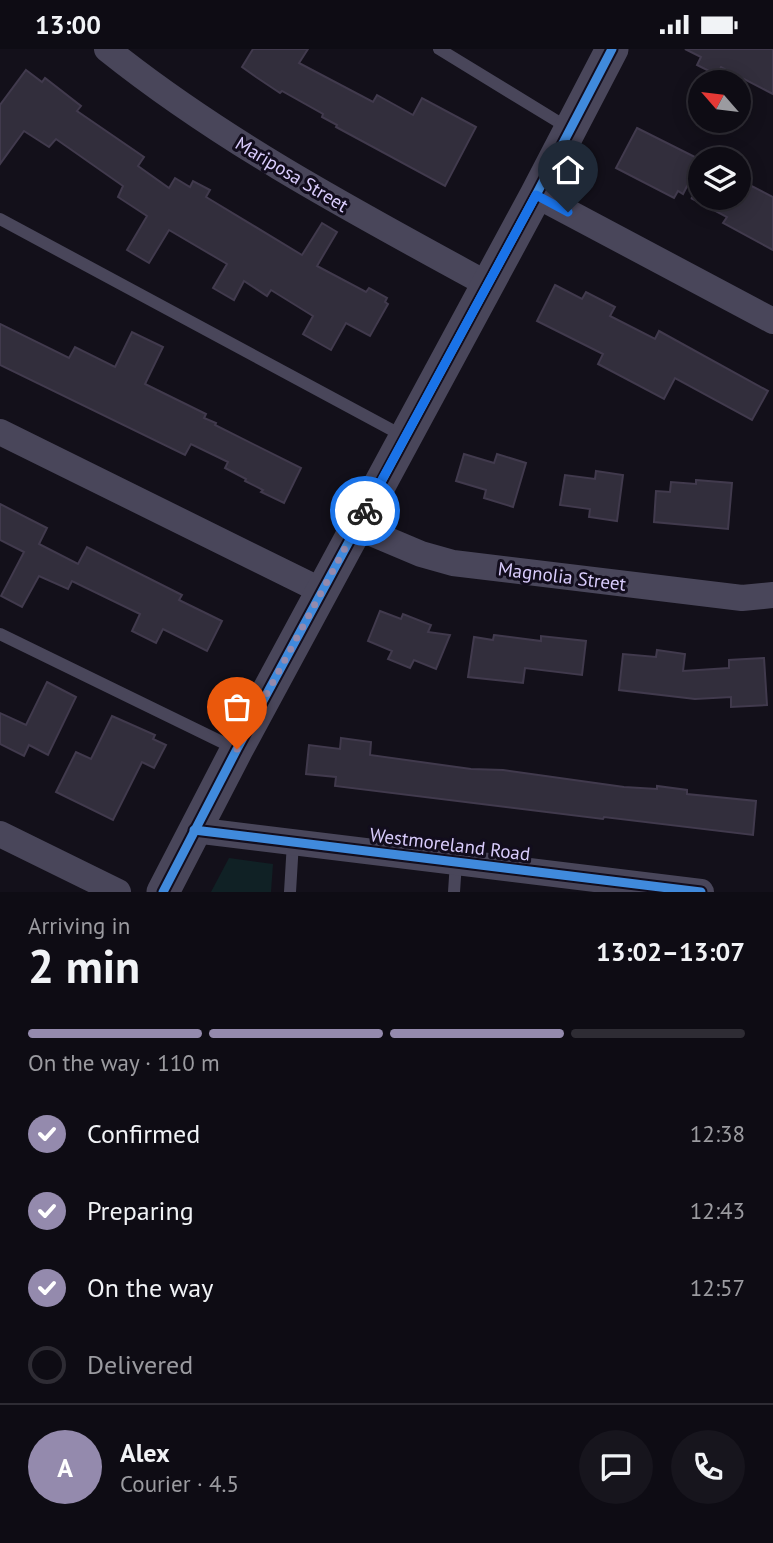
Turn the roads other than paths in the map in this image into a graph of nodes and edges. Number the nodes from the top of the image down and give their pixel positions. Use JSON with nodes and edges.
{"nodes":[{"id":1,"x":107,"y":49,"type":"edge"},
{"id":2,"x":439,"y":49,"type":"edge"},
{"id":3,"x":612,"y":49,"type":"edge"},
{"id":4,"x":570,"y":129,"type":"junction"},
{"id":5,"x":536,"y":195,"type":"junction"},
{"id":6,"x":0,"y":219,"type":"edge"},
{"id":7,"x":487,"y":284,"type":"junction"},
{"id":8,"x":773,"y":321,"type":"edge"},
{"id":9,"x":0,"y":432,"type":"edge"},
{"id":10,"x":405,"y":437,"type":"junction"},
{"id":11,"x":357,"y":527,"type":"junction"},
{"id":12,"x":322,"y":591,"type":"junction"},
{"id":13,"x":773,"y":595,"type":"edge"},
{"id":14,"x":0,"y":634,"type":"edge"},
{"id":15,"x":237,"y":749,"type":"junction"},
{"id":16,"x":194,"y":830,"type":"junction"},
{"id":17,"x":0,"y":834,"type":"edge"},
{"id":18,"x":293,"y":842,"type":"junction"},
{"id":19,"x":456,"y":862,"type":"junction"},
{"id":20,"x":118,"y":892,"type":"edge"},
{"id":21,"x":163,"y":892,"type":"edge"},
{"id":22,"x":289,"y":892,"type":"edge"},
{"id":23,"x":454,"y":892,"type":"edge"},
{"id":24,"x":701,"y":892,"type":"edge"}],
"edges":[{"from":1,"to":7,"type":"street","name":"Mariposa Street"},
{"from":2,"to":4,"type":"lane"},
{"from":3,"to":4,"type":"street"},
{"from":4,"to":5,"type":"street"},
{"from":5,"to":7,"type":"street"},
{"from":5,"to":8,"type":"street"},
{"from":6,"to":10,"type":"lane"},
{"from":7,"to":10,"type":"street"},
{"from":9,"to":12,"type":"street"},
{"from":10,"to":11,"type":"street"},
{"from":11,"to":12,"type":"street"},
{"from":11,"to":13,"type":"street","name":"Magnolia Street"},
{"from":12,"to":15,"type":"street"},
{"from":14,"to":15,"type":"lane"},
{"from":15,"to":16,"type":"street"},
{"from":16,"to":18,"type":"street","name":"Westmoreland Road"},
{"from":16,"to":21,"type":"street"},
{"from":17,"to":20,"type":"street"},
{"from":18,"to":19,"type":"street","name":"Westmoreland Road"},
{"from":18,"to":22,"type":"lane"},
{"from":19,"to":23,"type":"lane"},
{"from":19,"to":24,"type":"street","name":"Westmoreland Road"}]}
